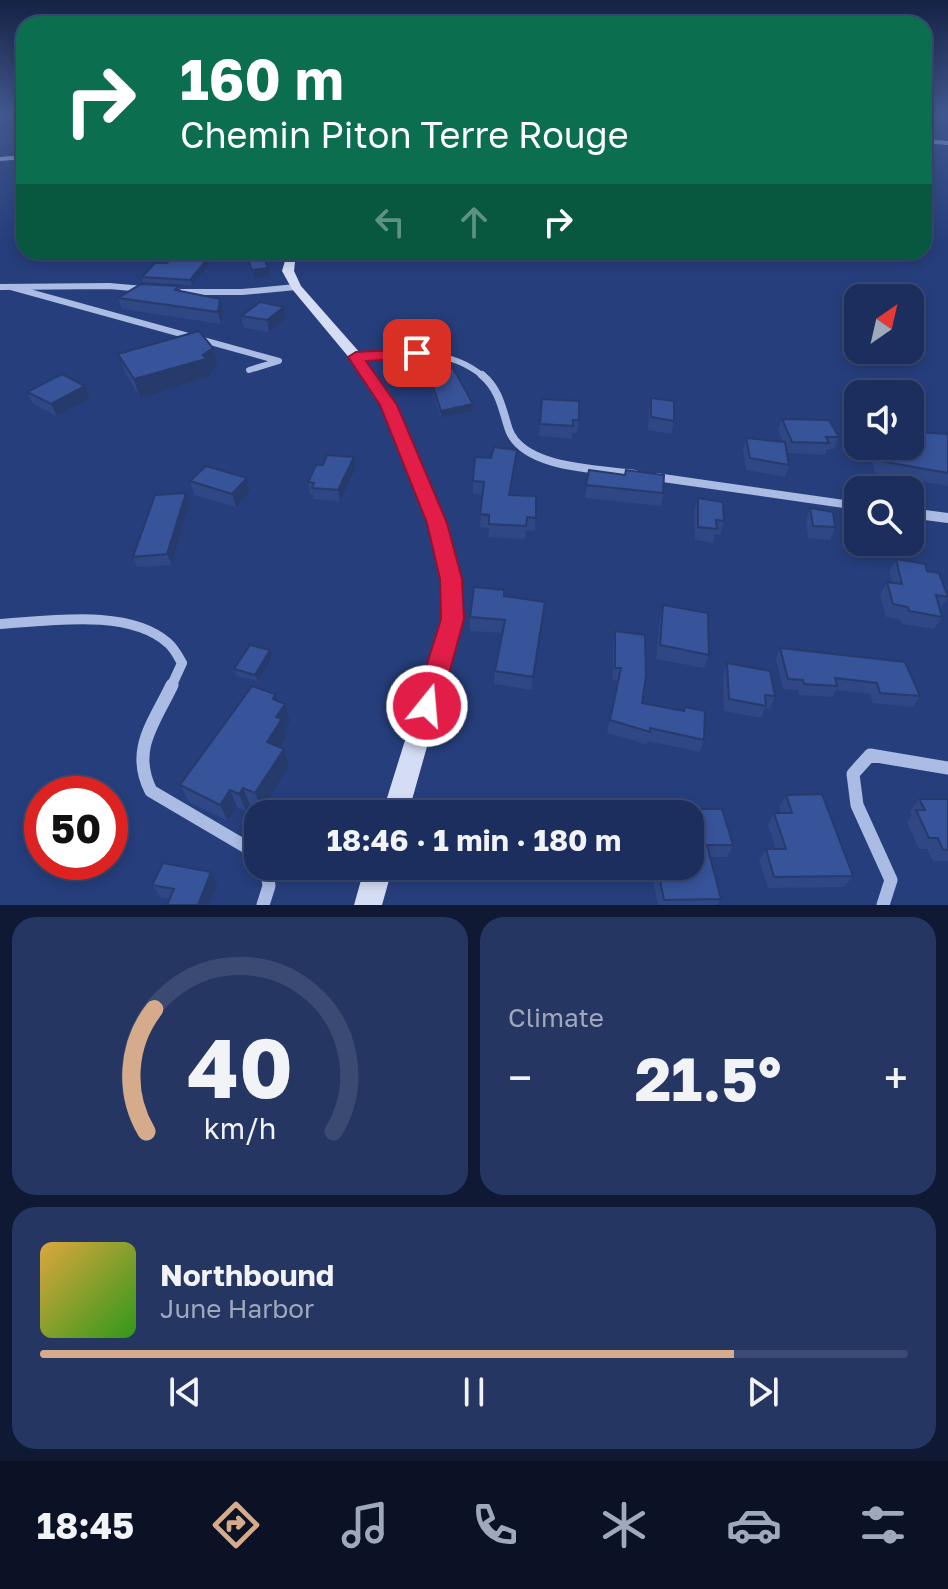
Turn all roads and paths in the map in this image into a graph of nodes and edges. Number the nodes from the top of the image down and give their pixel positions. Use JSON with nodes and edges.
{"nodes":[{"id":1,"x":291,"y":260,"type":"edge"},
{"id":2,"x":0,"y":287,"type":"edge"},
{"id":3,"x":11,"y":287,"type":"junction"},
{"id":4,"x":296,"y":287,"type":"junction"},
{"id":5,"x":150,"y":290,"type":"edge"},
{"id":6,"x":164,"y":291,"type":"edge"},
{"id":7,"x":356,"y":357,"type":"junction"},
{"id":8,"x":249,"y":370,"type":"dead end"},
{"id":9,"x":844,"y":504,"type":"edge"},
{"id":10,"x":924,"y":515,"type":"edge"},
{"id":11,"x":948,"y":518,"type":"edge"},
{"id":12,"x":0,"y":624,"type":"edge"},
{"id":13,"x":948,"y":768,"type":"edge"},
{"id":14,"x":399,"y":800,"type":"edge"},
{"id":15,"x":244,"y":846,"type":"edge"},
{"id":16,"x":268,"y":880,"type":"edge"},
{"id":17,"x":375,"y":880,"type":"edge"},
{"id":18,"x":263,"y":905,"type":"edge"},
{"id":19,"x":368,"y":905,"type":"edge"},
{"id":20,"x":883,"y":905,"type":"edge"}],
"edges":[{"from":1,"to":4,"type":"main road"},
{"from":2,"to":3,"type":"street"},
{"from":3,"to":5,"type":"street"},
{"from":3,"to":8,"type":"street"},
{"from":4,"to":6,"type":"street"},
{"from":4,"to":7,"type":"main road"},
{"from":7,"to":9,"type":"street"},
{"from":7,"to":14,"type":"main road"},
{"from":10,"to":11,"type":"street"},
{"from":12,"to":15,"type":"street"},
{"from":13,"to":20,"type":"street"},
{"from":16,"to":18,"type":"street"},
{"from":17,"to":19,"type":"main road"}]}
